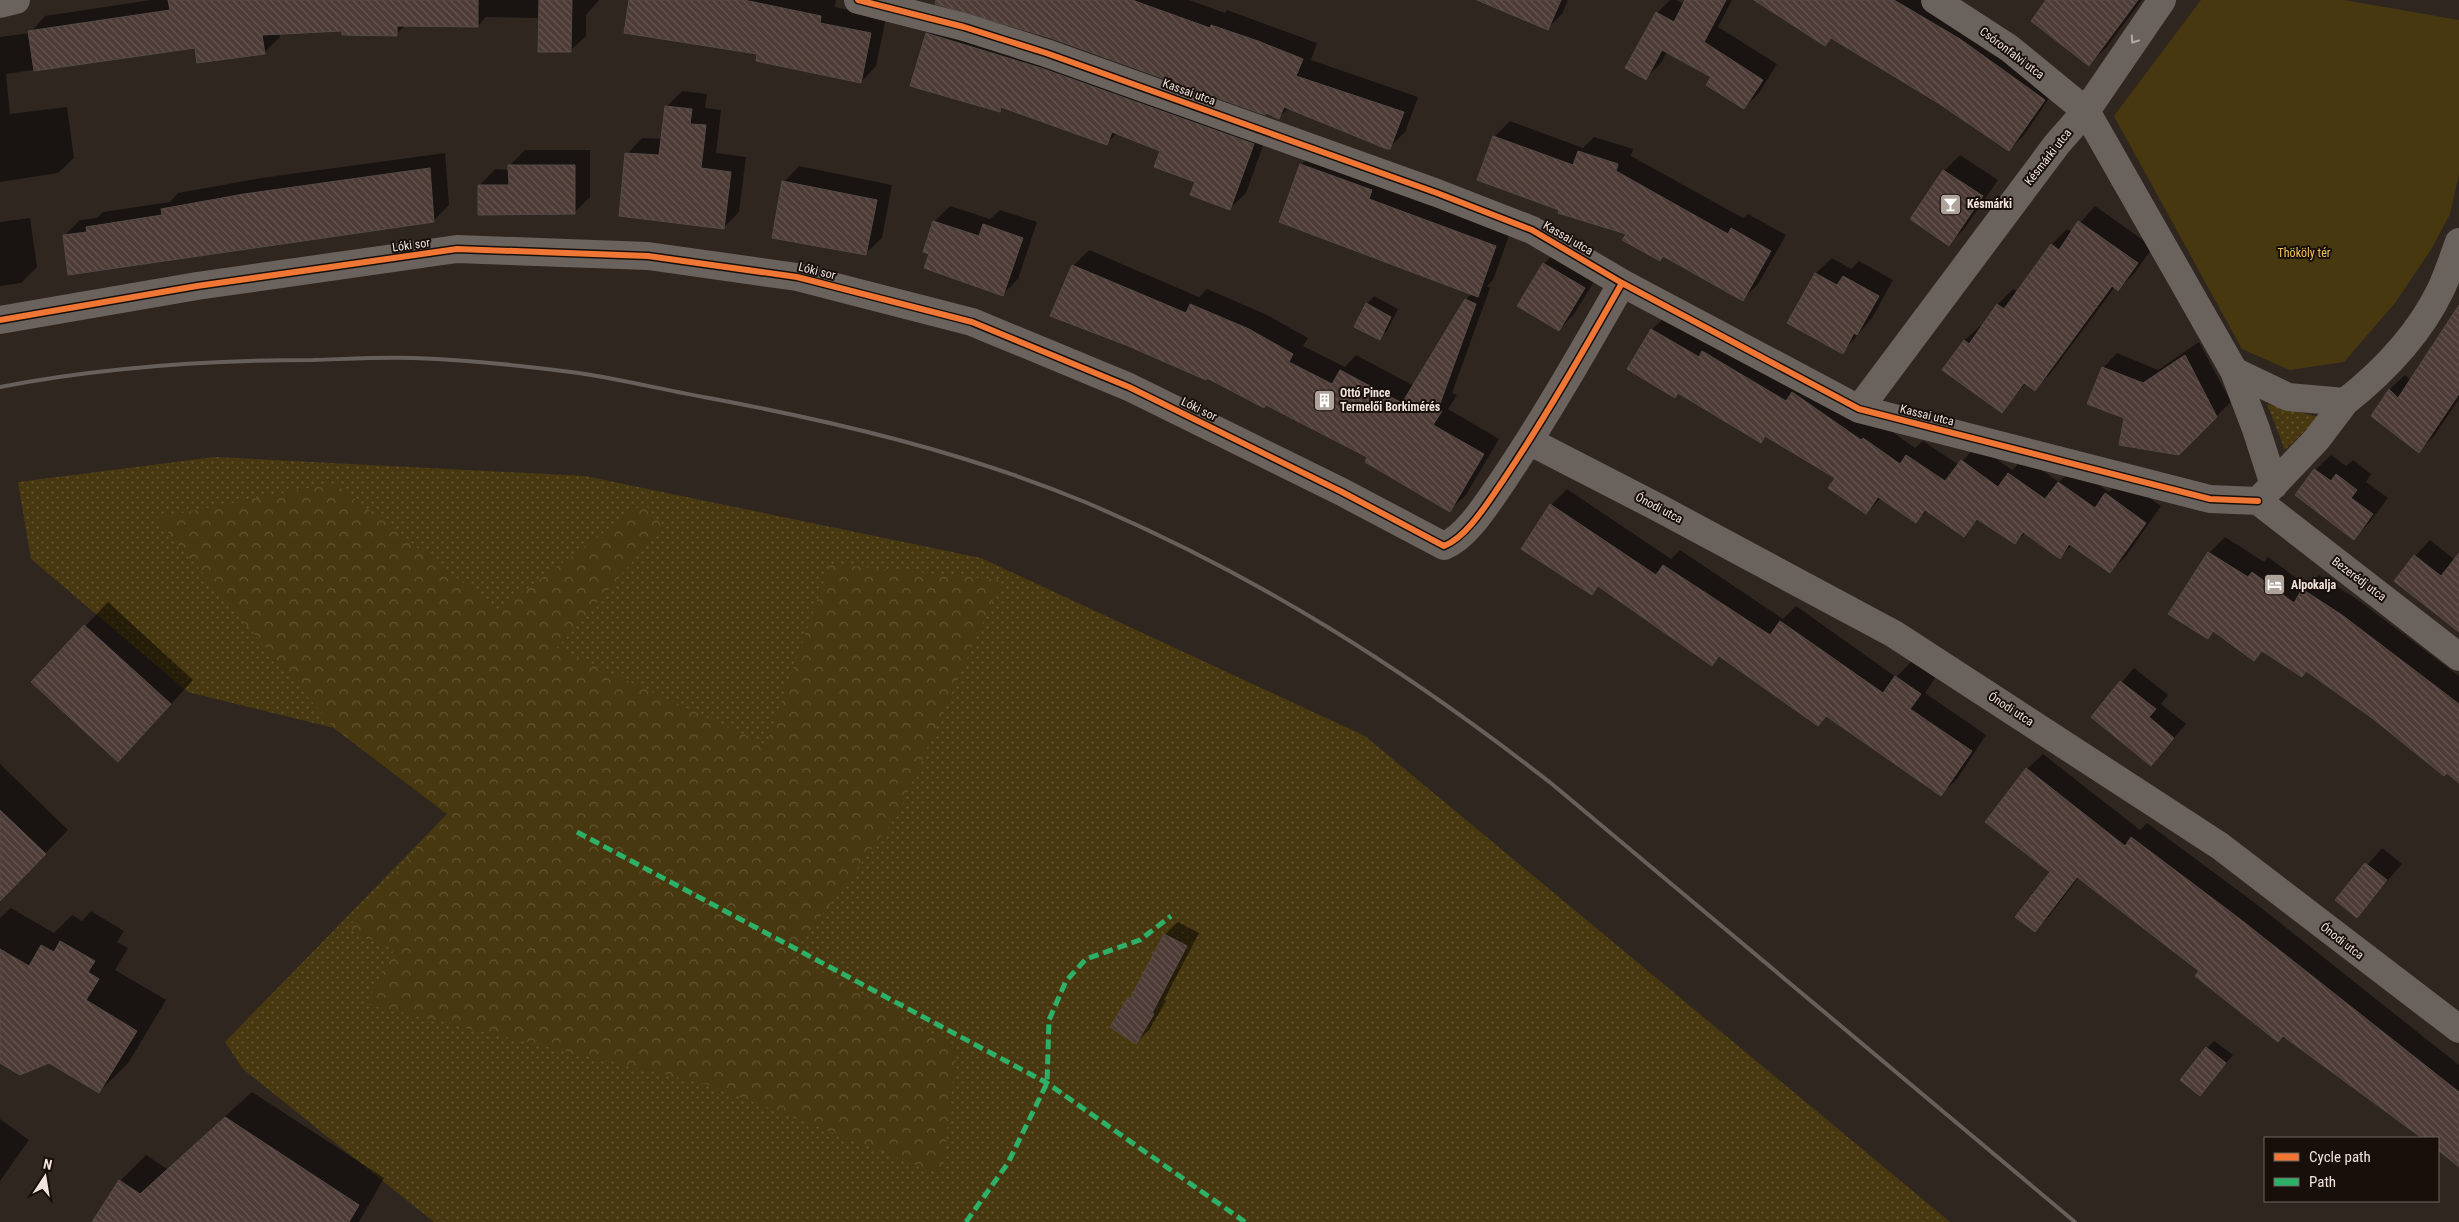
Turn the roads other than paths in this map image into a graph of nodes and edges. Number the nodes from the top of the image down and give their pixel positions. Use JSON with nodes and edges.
{"nodes":[{"id":1,"x":16,"y":0,"type":"edge"},
{"id":2,"x":858,"y":0,"type":"edge"},
{"id":3,"x":1935,"y":0,"type":"edge"},
{"id":4,"x":2162,"y":0,"type":"edge"},
{"id":5,"x":0,"y":4,"type":"edge"},
{"id":6,"x":2086,"y":111,"type":"junction"},
{"id":7,"x":2459,"y":242,"type":"edge"},
{"id":8,"x":1622,"y":283,"type":"junction"},
{"id":9,"x":2450,"y":296,"type":"edge"},
{"id":10,"x":0,"y":320,"type":"edge"},
{"id":11,"x":2234,"y":371,"type":"junction"},
{"id":12,"x":2345,"y":402,"type":"junction"},
{"id":13,"x":1859,"y":409,"type":"junction"},
{"id":14,"x":1529,"y":441,"type":"junction"},
{"id":15,"x":2266,"y":493,"type":"junction"},
{"id":16,"x":2459,"y":657,"type":"edge"},
{"id":17,"x":2459,"y":1029,"type":"edge"}],
"edges":[{"from":1,"to":5,"type":"street"},
{"from":2,"to":8,"type":"street","name":"Kassai utca"},
{"from":3,"to":6,"type":"street","name":"Csóronfalvi utca"},
{"from":4,"to":6,"type":"street","name":"Késmárki utca","one_way":true},
{"from":6,"to":11,"type":"street"},
{"from":6,"to":13,"type":"street","name":"Késmárki utca"},
{"from":7,"to":9,"type":"street"},
{"from":8,"to":13,"type":"street","name":"Kassai utca"},
{"from":8,"to":14,"type":"street","name":"Lóki sor"},
{"from":9,"to":12,"type":"street"},
{"from":10,"to":14,"type":"street","name":"Lóki sor"},
{"from":11,"to":12,"type":"street"},
{"from":11,"to":15,"type":"street"},
{"from":12,"to":15,"type":"street"},
{"from":13,"to":15,"type":"street","name":"Kassai utca"},
{"from":14,"to":17,"type":"street","name":"Ónodi utca"},
{"from":15,"to":16,"type":"street","name":"Bezerédj utca"}]}
